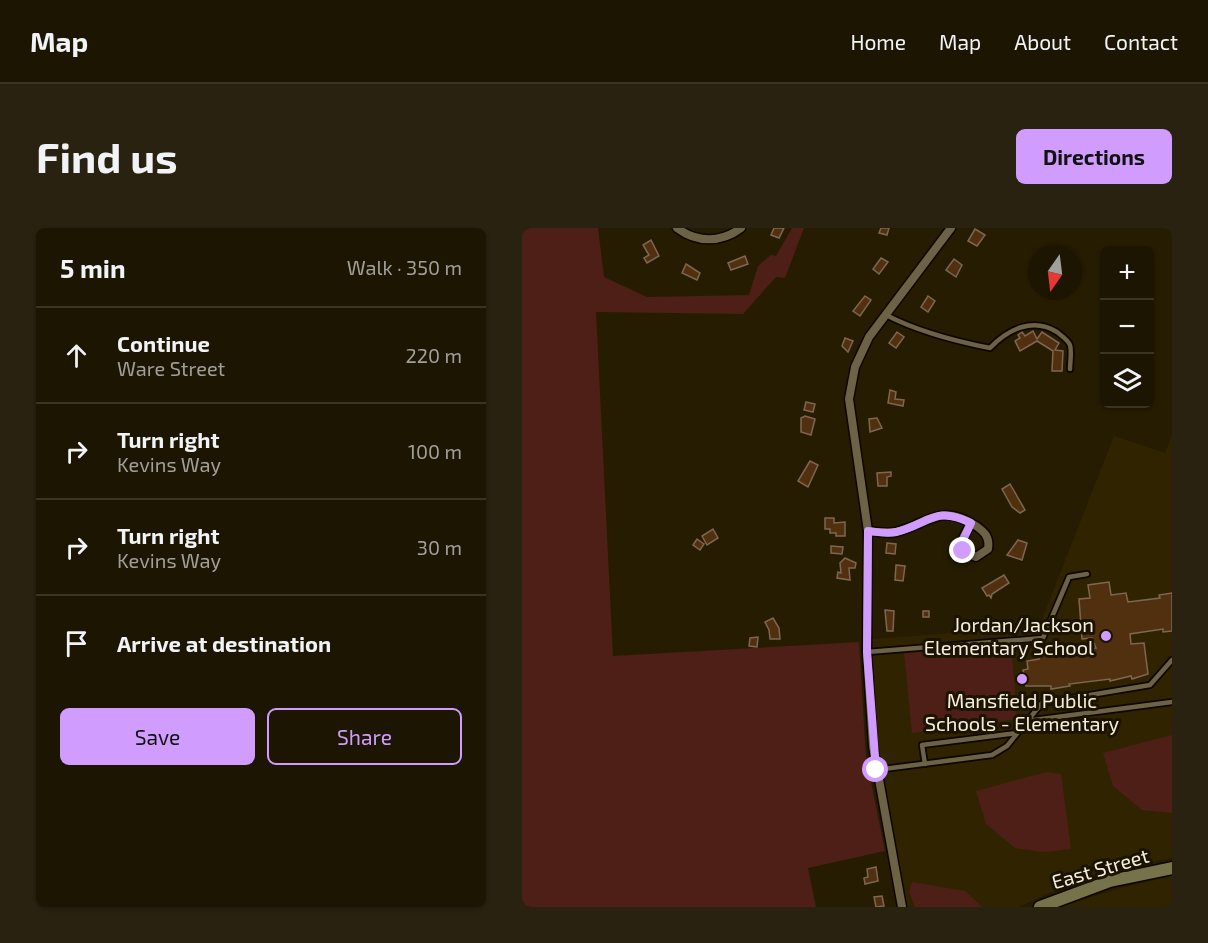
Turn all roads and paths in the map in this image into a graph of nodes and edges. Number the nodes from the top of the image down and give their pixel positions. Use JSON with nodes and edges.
{"nodes":[{"id":1,"x":677,"y":228,"type":"edge"},
{"id":2,"x":741,"y":228,"type":"edge"},
{"id":3,"x":951,"y":228,"type":"edge"},
{"id":4,"x":886,"y":315,"type":"junction"},
{"id":5,"x":1070,"y":369,"type":"dead end"},
{"id":6,"x":971,"y":523,"type":"dead end"},
{"id":7,"x":868,"y":531,"type":"junction"},
{"id":8,"x":1087,"y":574,"type":"dead end"},
{"id":9,"x":867,"y":652,"type":"junction"},
{"id":10,"x":1172,"y":660,"type":"edge"},
{"id":11,"x":1172,"y":702,"type":"edge"},
{"id":12,"x":1026,"y":721,"type":"junction"},
{"id":13,"x":1017,"y":733,"type":"junction"},
{"id":14,"x":925,"y":764,"type":"junction"},
{"id":15,"x":876,"y":770,"type":"junction"},
{"id":16,"x":1172,"y":868,"type":"edge"},
{"id":17,"x":902,"y":907,"type":"edge"},
{"id":18,"x":1040,"y":907,"type":"edge"}],
"edges":[{"from":1,"to":2,"type":"street"},
{"from":3,"to":4,"type":"street"},
{"from":4,"to":5,"type":"lane"},
{"from":4,"to":7,"type":"street"},
{"from":6,"to":7,"type":"street"},
{"from":7,"to":9,"type":"street"},
{"from":8,"to":9,"type":"lane"},
{"from":9,"to":15,"type":"street"},
{"from":10,"to":12,"type":"lane"},
{"from":11,"to":12,"type":"lane"},
{"from":12,"to":13,"type":"lane"},
{"from":13,"to":14,"type":"lane"},
{"from":13,"to":14,"type":"lane"},
{"from":14,"to":15,"type":"lane"},
{"from":15,"to":17,"type":"street"},
{"from":16,"to":18,"type":"main road","name":"East Street"}]}
